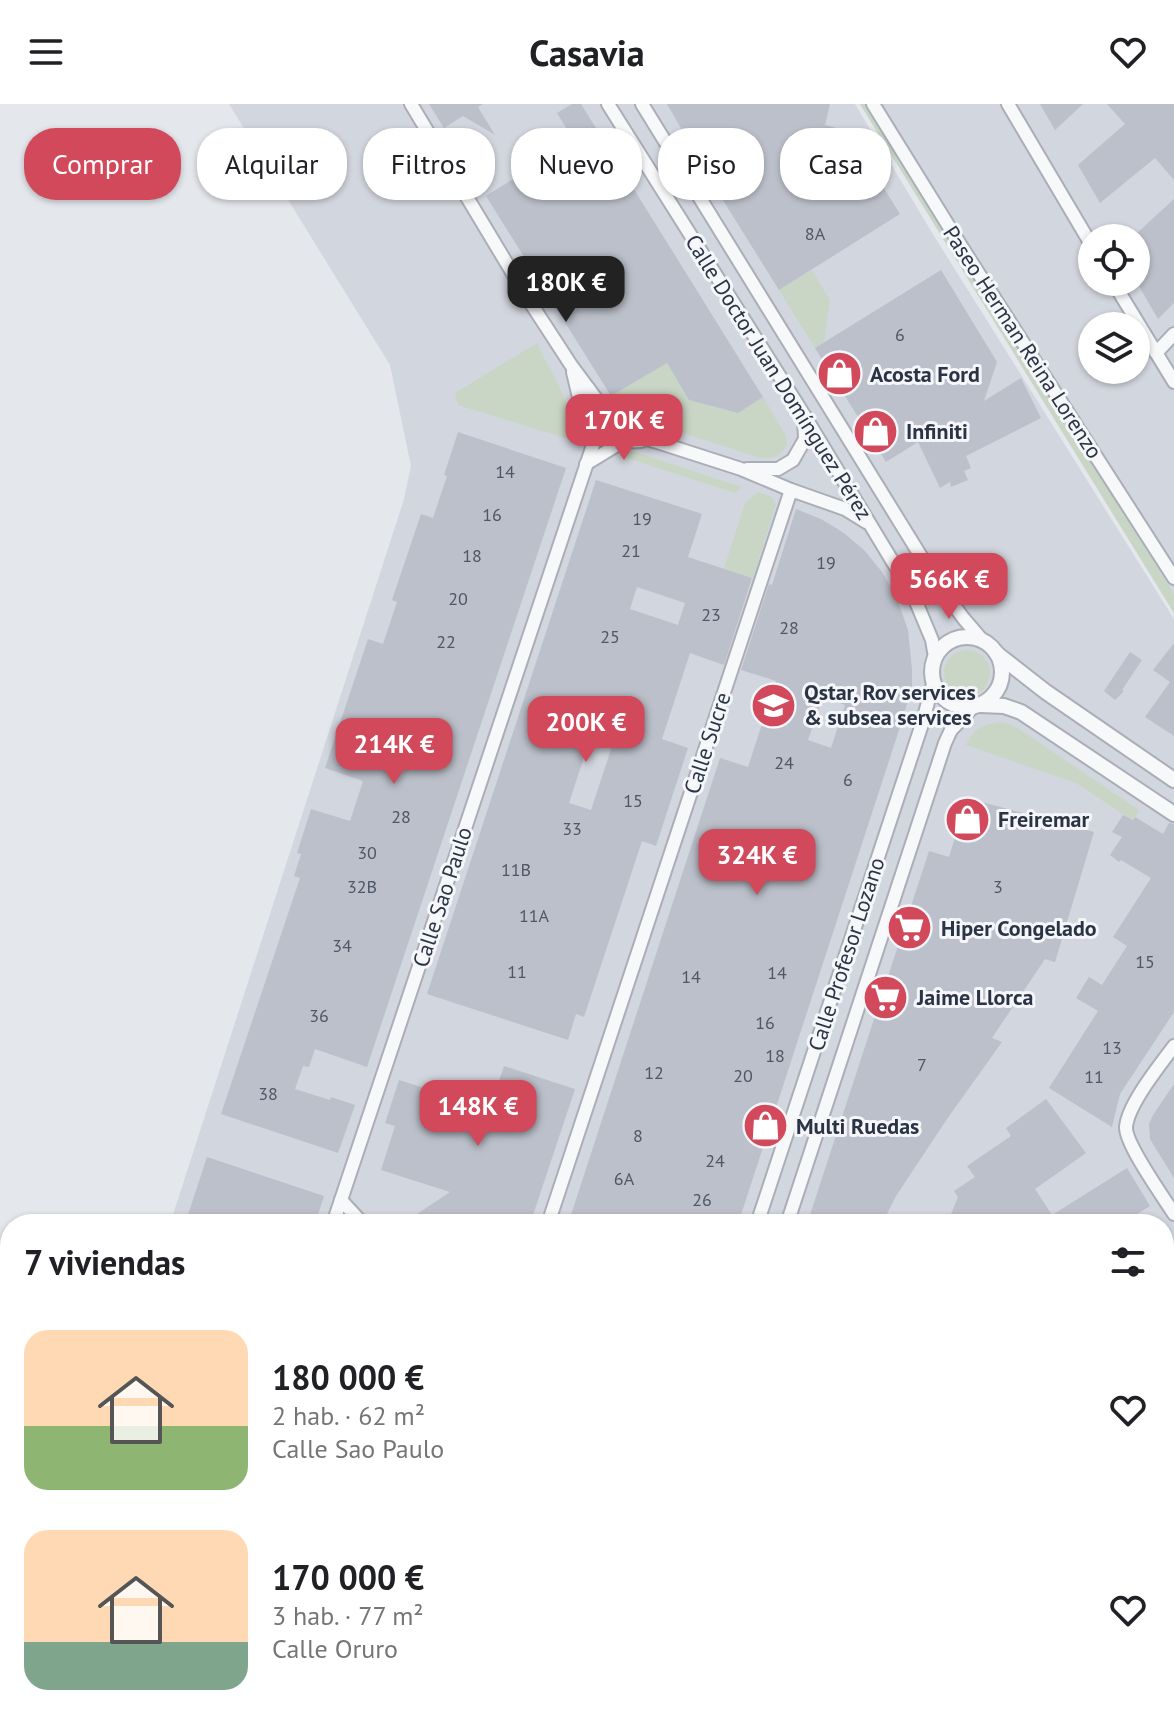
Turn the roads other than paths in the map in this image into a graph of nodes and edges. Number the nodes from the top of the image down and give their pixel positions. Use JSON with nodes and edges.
{"nodes":[{"id":1,"x":411,"y":104,"type":"edge"},
{"id":2,"x":608,"y":104,"type":"edge"},
{"id":3,"x":642,"y":104,"type":"edge"},
{"id":4,"x":873,"y":104,"type":"edge"},
{"id":5,"x":1008,"y":104,"type":"edge"},
{"id":6,"x":1079,"y":224,"type":"edge"},
{"id":7,"x":1121,"y":296,"type":"edge"},
{"id":8,"x":1174,"y":334,"type":"edge"},
{"id":9,"x":1156,"y":353,"type":"junction"},
{"id":10,"x":571,"y":365,"type":"junction"},
{"id":11,"x":1174,"y":382,"type":"edge"},
{"id":12,"x":588,"y":388,"type":"junction"},
{"id":13,"x":804,"y":415,"type":"junction"},
{"id":14,"x":599,"y":427,"type":"junction"},
{"id":15,"x":654,"y":441,"type":"junction"},
{"id":16,"x":586,"y":464,"type":"junction"},
{"id":17,"x":741,"y":469,"type":"junction"},
{"id":18,"x":791,"y":490,"type":"junction"},
{"id":19,"x":873,"y":528,"type":"junction"},
{"id":20,"x":1174,"y":578,"type":"edge"},
{"id":21,"x":982,"y":640,"type":"junction"},
{"id":22,"x":996,"y":653,"type":"junction"},
{"id":23,"x":935,"y":657,"type":"junction"},
{"id":24,"x":933,"y":684,"type":"junction"},
{"id":25,"x":976,"y":706,"type":"junction"},
{"id":26,"x":1174,"y":780,"type":"edge"},
{"id":27,"x":1174,"y":814,"type":"edge"},
{"id":28,"x":1174,"y":1046,"type":"edge"},
{"id":29,"x":341,"y":1200,"type":"junction"},
{"id":30,"x":336,"y":1214,"type":"edge"},
{"id":31,"x":354,"y":1214,"type":"edge"},
{"id":32,"x":551,"y":1214,"type":"edge"},
{"id":33,"x":760,"y":1214,"type":"edge"},
{"id":34,"x":790,"y":1214,"type":"edge"},
{"id":35,"x":1174,"y":1214,"type":"edge"}],
"edges":[{"from":1,"to":10,"type":"street"},
{"from":2,"to":13,"type":"street","name":"Calle Doctor Juan Domínguez Pérez"},
{"from":3,"to":21,"type":"street","name":"Calle Doctor Juan Domínguez Pérez"},
{"from":4,"to":20,"type":"street","name":"Paseo Herman Reina Lorenzo"},
{"from":5,"to":6,"type":"street"},
{"from":7,"to":9,"type":"street"},
{"from":8,"to":9,"type":"street"},
{"from":9,"to":11,"type":"street"},
{"from":10,"to":12,"type":"street"},
{"from":10,"to":14,"type":"street"},
{"from":12,"to":14,"type":"street"},
{"from":12,"to":15,"type":"street"},
{"from":13,"to":17,"type":"street"},
{"from":13,"to":19,"type":"street","name":"Calle Doctor Juan Domínguez Pérez"},
{"from":14,"to":15,"type":"street"},
{"from":14,"to":16,"type":"street","name":"Calle Sao Paulo"},
{"from":15,"to":16,"type":"street"},
{"from":15,"to":17,"type":"street"},
{"from":16,"to":29,"type":"street","name":"Calle Sao Paulo"},
{"from":17,"to":18,"type":"street"},
{"from":18,"to":19,"type":"street"},
{"from":18,"to":32,"type":"street","name":"Calle Sucre"},
{"from":19,"to":23,"type":"street","name":"Calle Doctor Juan Domínguez Pérez"},
{"from":21,"to":22,"type":"street"},
{"from":21,"to":23,"type":"street"},
{"from":22,"to":25,"type":"street"},
{"from":22,"to":26,"type":"street"},
{"from":23,"to":24,"type":"street"},
{"from":24,"to":25,"type":"street"},
{"from":24,"to":33,"type":"street","name":"Calle Profesor Lozano"},
{"from":25,"to":27,"type":"street"},
{"from":25,"to":34,"type":"street","name":"Calle Profesor Lozano"},
{"from":28,"to":35,"type":"street"},
{"from":29,"to":30,"type":"street","name":"Calle Sao Paulo"},
{"from":29,"to":31,"type":"street"}]}
